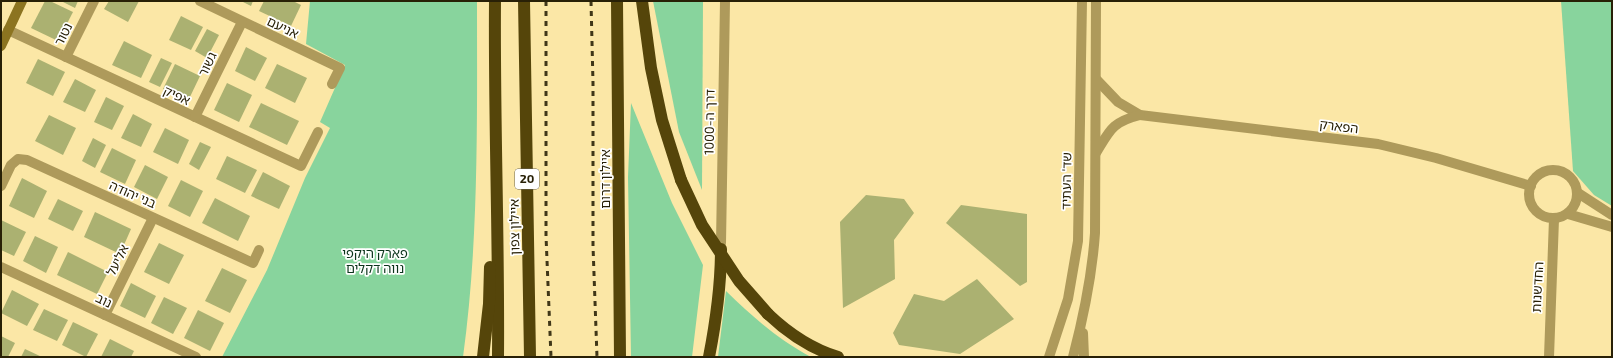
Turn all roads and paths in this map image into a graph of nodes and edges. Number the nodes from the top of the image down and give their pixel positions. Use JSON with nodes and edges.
{"nodes":[{"id":1,"x":22,"y":1,"type":"edge"},
{"id":2,"x":94,"y":1,"type":"edge"},
{"id":3,"x":200,"y":1,"type":"edge"},
{"id":4,"x":495,"y":1,"type":"edge"},
{"id":5,"x":524,"y":1,"type":"edge"},
{"id":6,"x":617,"y":1,"type":"edge"},
{"id":7,"x":642,"y":1,"type":"edge"},
{"id":8,"x":725,"y":1,"type":"edge"},
{"id":9,"x":1082,"y":1,"type":"edge"},
{"id":10,"x":1096,"y":1,"type":"edge"},
{"id":11,"x":242,"y":22,"type":"junction"},
{"id":12,"x":8,"y":30,"type":"junction"},
{"id":13,"x":1,"y":46,"type":"edge"},
{"id":14,"x":66,"y":57,"type":"junction"},
{"id":15,"x":1096,"y":80,"type":"junction"},
{"id":16,"x":332,"y":84,"type":"dead end"},
{"id":17,"x":495,"y":112,"type":"junction"},
{"id":18,"x":1140,"y":116,"type":"junction"},
{"id":19,"x":195,"y":117,"type":"junction"},
{"id":20,"x":318,"y":132,"type":"dead end"},
{"id":21,"x":1096,"y":154,"type":"junction"},
{"id":22,"x":1,"y":186,"type":"edge"},
{"id":23,"x":1531,"y":186,"type":"junction"},
{"id":24,"x":1578,"y":193,"type":"junction"},
{"id":25,"x":1568,"y":214,"type":"junction"},
{"id":26,"x":1612,"y":215,"type":"edge"},
{"id":27,"x":153,"y":218,"type":"junction"},
{"id":28,"x":1554,"y":219,"type":"junction"},
{"id":29,"x":1612,"y":227,"type":"edge"},
{"id":30,"x":720,"y":243,"type":"joint"},
{"id":31,"x":259,"y":250,"type":"dead end"},
{"id":32,"x":1,"y":267,"type":"edge"},
{"id":33,"x":105,"y":315,"type":"junction"},
{"id":34,"x":1084,"y":319,"type":"junction"},
{"id":35,"x":1054,"y":344,"type":"junction"},
{"id":36,"x":196,"y":357,"type":"edge"},
{"id":37,"x":483,"y":357,"type":"edge"},
{"id":38,"x":498,"y":357,"type":"edge"},
{"id":39,"x":530,"y":357,"type":"edge"},
{"id":40,"x":620,"y":357,"type":"edge"},
{"id":41,"x":709,"y":357,"type":"edge"},
{"id":42,"x":838,"y":357,"type":"edge"},
{"id":43,"x":1042,"y":357,"type":"edge"},
{"id":44,"x":1049,"y":357,"type":"edge"},
{"id":45,"x":1073,"y":357,"type":"edge"},
{"id":46,"x":1084,"y":357,"type":"edge"},
{"id":47,"x":1549,"y":357,"type":"edge"}],
"edges":[{"from":1,"to":12,"type":"street"},
{"from":2,"to":14,"type":"street","name":"נטור"},
{"from":3,"to":11,"type":"street","name":"אניעם"},
{"from":4,"to":17,"type":"highway"},
{"from":5,"to":39,"type":"highway","name":"איילון צפון","number":"20"},
{"from":6,"to":40,"type":"highway","name":"איילון דרום"},
{"from":7,"to":42,"type":"highway","bridge":true},
{"from":8,"to":30,"type":"street","name":"דרך ה-1000"},
{"from":9,"to":35,"type":"street","name":"שד' העתיד"},
{"from":10,"to":15,"type":"street"},
{"from":11,"to":16,"type":"street","name":"אניעם"},
{"from":11,"to":19,"type":"street","name":"גשור"},
{"from":12,"to":13,"type":"street"},
{"from":12,"to":14,"type":"street","name":"אפיק"},
{"from":14,"to":19,"type":"street","name":"אפיק"},
{"from":15,"to":18,"type":"street","name":"הפארק"},
{"from":15,"to":21,"type":"street"},
{"from":17,"to":37,"type":"highway"},
{"from":17,"to":38,"type":"highway"},
{"from":18,"to":21,"type":"street","name":"הפארק"},
{"from":18,"to":23,"type":"street","name":"הפארק"},
{"from":19,"to":20,"type":"street","name":"אפיק"},
{"from":21,"to":34,"type":"street"},
{"from":22,"to":27,"type":"street","name":"בני יהודה"},
{"from":23,"to":24,"type":"street"},
{"from":23,"to":28,"type":"street"},
{"from":24,"to":25,"type":"street"},
{"from":24,"to":26,"type":"street"},
{"from":25,"to":28,"type":"street"},
{"from":25,"to":29,"type":"street"},
{"from":27,"to":31,"type":"street","name":"בני יהודה"},
{"from":27,"to":33,"type":"street","name":"אליעל"},
{"from":28,"to":47,"type":"street","name":"החדשנות"},
{"from":30,"to":41,"type":"highway"},
{"from":32,"to":33,"type":"street","name":"נוב"},
{"from":33,"to":36,"type":"street","name":"נוב"},
{"from":34,"to":45,"type":"street"},
{"from":34,"to":46,"type":"street"},
{"from":35,"to":43,"type":"street"},
{"from":35,"to":44,"type":"street","name":"שד' העתיד"}]}
